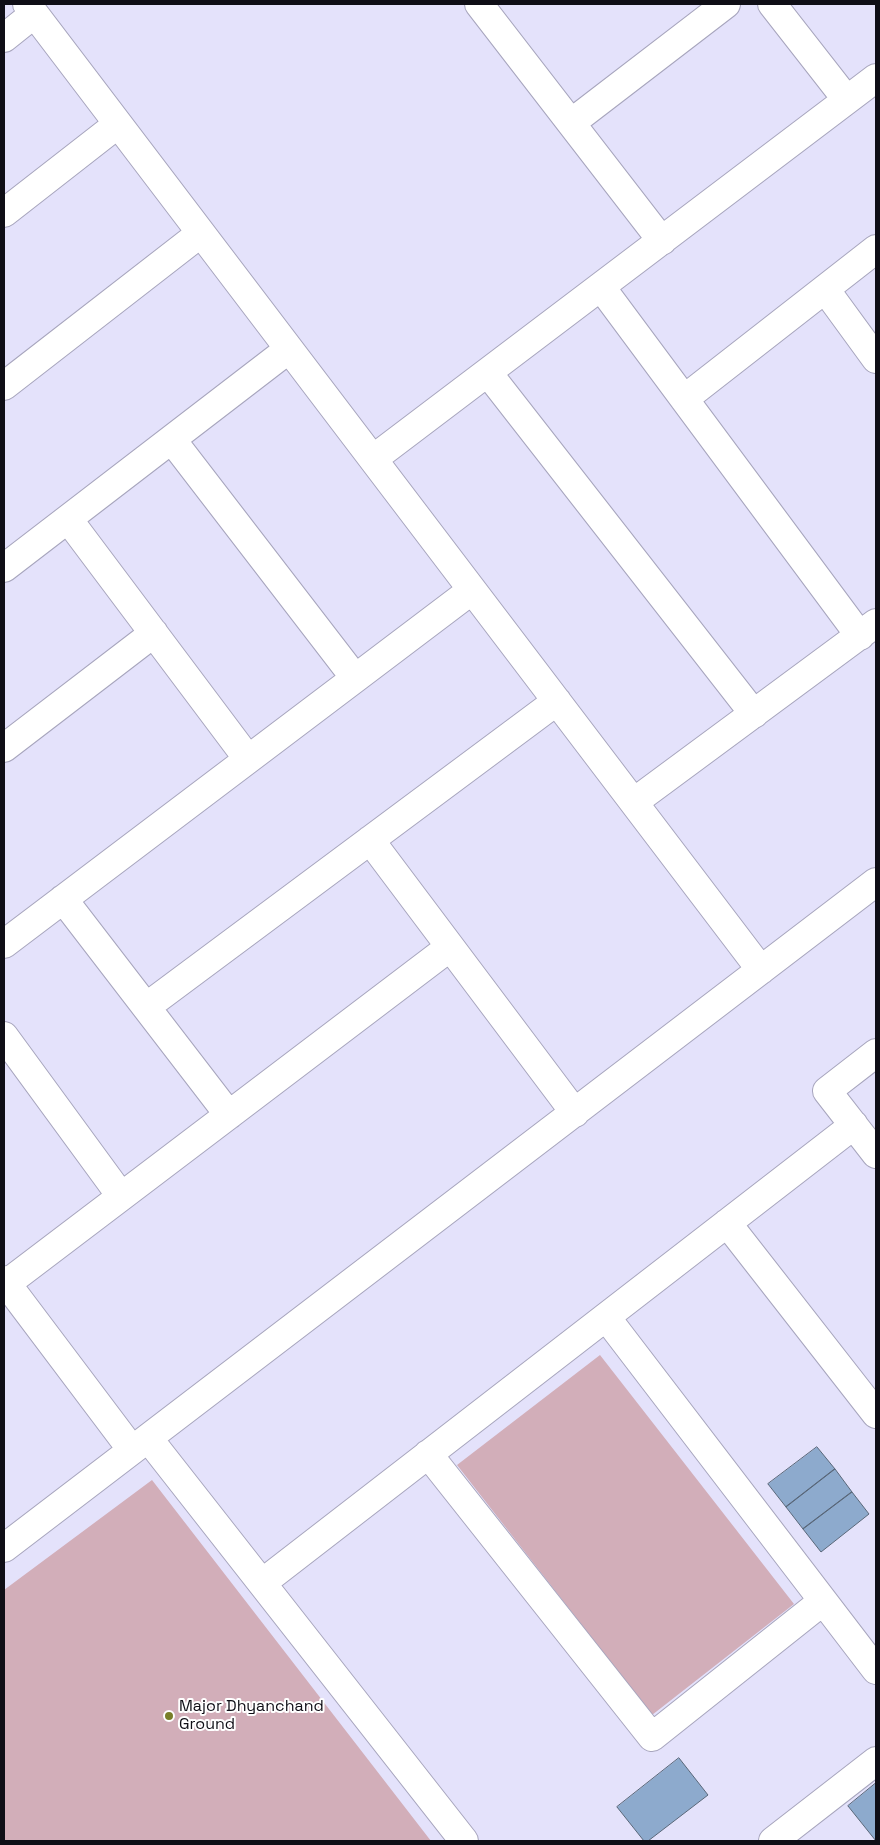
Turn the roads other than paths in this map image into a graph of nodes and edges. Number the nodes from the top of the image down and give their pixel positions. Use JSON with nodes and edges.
{"nodes":[{"id":1,"x":726,"y":4,"type":"edge"},
{"id":2,"x":772,"y":4,"type":"edge"},
{"id":3,"x":484,"y":6,"type":"edge"},
{"id":4,"x":31,"y":9,"type":"edge"},
{"id":5,"x":4,"y":38,"type":"edge"},
{"id":6,"x":876,"y":78,"type":"edge"},
{"id":7,"x":847,"y":100,"type":"junction"},
{"id":8,"x":571,"y":123,"type":"junction"},
{"id":9,"x":118,"y":124,"type":"junction"},
{"id":10,"x":4,"y":213,"type":"edge"},
{"id":11,"x":201,"y":233,"type":"junction"},
{"id":12,"x":662,"y":241,"type":"junction"},
{"id":13,"x":876,"y":249,"type":"edge"},
{"id":14,"x":601,"y":287,"type":"junction"},
{"id":15,"x":825,"y":289,"type":"junction"},
{"id":16,"x":290,"y":349,"type":"junction"},
{"id":17,"x":876,"y":359,"type":"edge"},
{"id":18,"x":488,"y":373,"type":"junction"},
{"id":19,"x":4,"y":386,"type":"edge"},
{"id":20,"x":684,"y":400,"type":"junction"},
{"id":21,"x":172,"y":440,"type":"junction"},
{"id":22,"x":373,"y":460,"type":"junction"},
{"id":23,"x":68,"y":519,"type":"junction"},
{"id":24,"x":4,"y":568,"type":"edge"},
{"id":25,"x":472,"y":590,"type":"junction"},
{"id":26,"x":868,"y":629,"type":"edge"},
{"id":27,"x":154,"y":633,"type":"junction"},
{"id":28,"x":355,"y":678,"type":"junction"},
{"id":29,"x":557,"y":701,"type":"junction"},
{"id":30,"x":754,"y":714,"type":"junction"},
{"id":31,"x":4,"y":748,"type":"edge"},
{"id":32,"x":248,"y":759,"type":"junction"},
{"id":33,"x":634,"y":802,"type":"junction"},
{"id":34,"x":370,"y":840,"type":"junction"},
{"id":35,"x":876,"y":882,"type":"edge"},
{"id":36,"x":63,"y":899,"type":"junction"},
{"id":37,"x":4,"y":944,"type":"edge"},
{"id":38,"x":450,"y":946,"type":"junction"},
{"id":39,"x":761,"y":970,"type":"junction"},
{"id":40,"x":146,"y":1007,"type":"junction"},
{"id":41,"x":4,"y":1036,"type":"edge"},
{"id":42,"x":876,"y":1053,"type":"edge"},
{"id":43,"x":575,"y":1113,"type":"junction"},
{"id":44,"x":229,"y":1115,"type":"junction"},
{"id":45,"x":854,"y":1125,"type":"junction"},
{"id":46,"x":876,"y":1154,"type":"edge"},
{"id":47,"x":122,"y":1196,"type":"junction"},
{"id":48,"x":727,"y":1223,"type":"junction"},
{"id":49,"x":5,"y":1282,"type":"edge"},
{"id":50,"x":606,"y":1317,"type":"junction"},
{"id":51,"x":876,"y":1414,"type":"edge"},
{"id":52,"x":140,"y":1444,"type":"junction"},
{"id":53,"x":428,"y":1454,"type":"junction"},
{"id":54,"x":4,"y":1548,"type":"edge"},
{"id":55,"x":262,"y":1583,"type":"junction"},
{"id":56,"x":823,"y":1601,"type":"junction"},
{"id":57,"x":876,"y":1670,"type":"edge"},
{"id":58,"x":876,"y":1761,"type":"edge"},
{"id":59,"x":464,"y":1841,"type":"edge"},
{"id":60,"x":773,"y":1841,"type":"edge"}],
"edges":[{"from":1,"to":8,"type":"street"},
{"from":2,"to":7,"type":"street"},
{"from":3,"to":8,"type":"street"},
{"from":4,"to":5,"type":"street"},
{"from":4,"to":9,"type":"street"},
{"from":6,"to":7,"type":"street"},
{"from":7,"to":12,"type":"street"},
{"from":8,"to":12,"type":"street"},
{"from":9,"to":10,"type":"street"},
{"from":9,"to":11,"type":"street"},
{"from":11,"to":16,"type":"street"},
{"from":11,"to":19,"type":"street"},
{"from":12,"to":14,"type":"street"},
{"from":13,"to":15,"type":"street"},
{"from":14,"to":18,"type":"street"},
{"from":14,"to":20,"type":"street"},
{"from":15,"to":17,"type":"street"},
{"from":15,"to":20,"type":"street"},
{"from":16,"to":21,"type":"street"},
{"from":16,"to":22,"type":"street"},
{"from":18,"to":22,"type":"street"},
{"from":18,"to":30,"type":"street"},
{"from":20,"to":26,"type":"street"},
{"from":21,"to":23,"type":"street"},
{"from":21,"to":28,"type":"street"},
{"from":22,"to":25,"type":"street"},
{"from":23,"to":24,"type":"street"},
{"from":23,"to":27,"type":"street"},
{"from":25,"to":28,"type":"street"},
{"from":25,"to":29,"type":"street"},
{"from":26,"to":30,"type":"street"},
{"from":27,"to":31,"type":"street"},
{"from":27,"to":32,"type":"street"},
{"from":28,"to":32,"type":"street"},
{"from":29,"to":33,"type":"street"},
{"from":29,"to":34,"type":"street"},
{"from":30,"to":33,"type":"street"},
{"from":32,"to":36,"type":"street"},
{"from":33,"to":39,"type":"street"},
{"from":34,"to":38,"type":"street"},
{"from":34,"to":40,"type":"street"},
{"from":35,"to":39,"type":"street"},
{"from":36,"to":37,"type":"street"},
{"from":36,"to":40,"type":"street"},
{"from":38,"to":43,"type":"street"},
{"from":38,"to":44,"type":"street"},
{"from":39,"to":43,"type":"street"},
{"from":40,"to":44,"type":"street"},
{"from":41,"to":47,"type":"street"},
{"from":42,"to":45,"type":"street"},
{"from":43,"to":52,"type":"street"},
{"from":44,"to":47,"type":"street"},
{"from":45,"to":46,"type":"street"},
{"from":45,"to":48,"type":"street"},
{"from":47,"to":49,"type":"street"},
{"from":48,"to":50,"type":"street"},
{"from":48,"to":51,"type":"street"},
{"from":49,"to":52,"type":"street"},
{"from":50,"to":53,"type":"street"},
{"from":50,"to":56,"type":"street"},
{"from":52,"to":54,"type":"street"},
{"from":52,"to":55,"type":"street"},
{"from":53,"to":55,"type":"street"},
{"from":53,"to":56,"type":"street"},
{"from":55,"to":59,"type":"street"},
{"from":56,"to":57,"type":"street"},
{"from":58,"to":60,"type":"street"}]}
